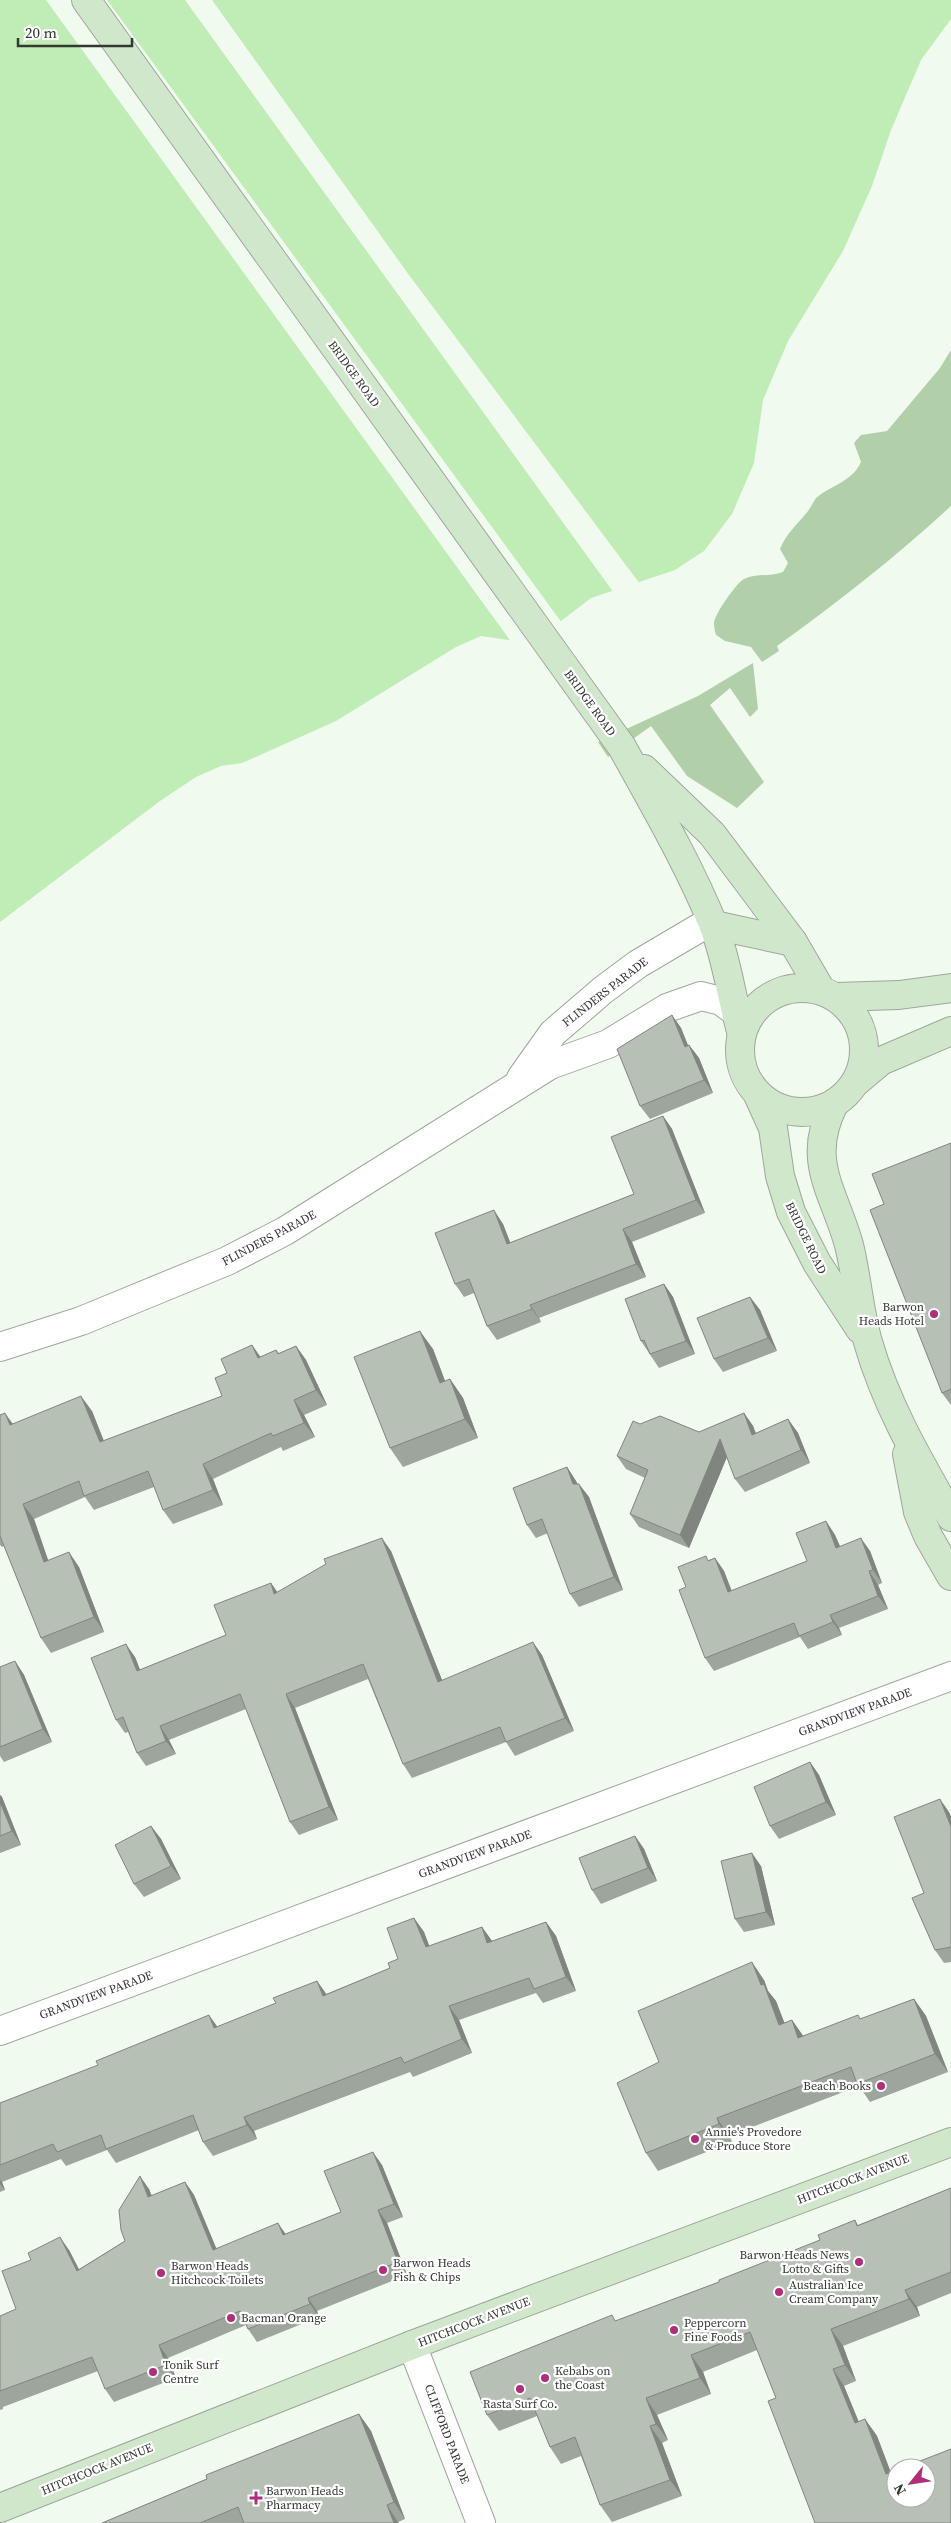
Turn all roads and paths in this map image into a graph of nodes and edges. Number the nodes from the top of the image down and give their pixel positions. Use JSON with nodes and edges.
{"nodes":[{"id":1,"x":86,"y":0,"type":"edge"},
{"id":2,"x":622,"y":747,"type":"junction"},
{"id":3,"x":714,"y":925,"type":"junction"},
{"id":4,"x":793,"y":942,"type":"junction"},
{"id":5,"x":951,"y":988,"type":"edge"},
{"id":6,"x":829,"y":993,"type":"junction"},
{"id":7,"x":739,"y":1022,"type":"junction"},
{"id":8,"x":951,"y":1031,"type":"edge"},
{"id":9,"x":856,"y":1082,"type":"junction"},
{"id":10,"x":516,"y":1085,"type":"junction"},
{"id":11,"x":758,"y":1095,"type":"junction"},
{"id":12,"x":834,"y":1104,"type":"junction"},
{"id":13,"x":868,"y":1342,"type":"junction"},
{"id":14,"x":0,"y":1348,"type":"edge"},
{"id":15,"x":903,"y":1433,"type":"junction"},
{"id":16,"x":951,"y":1517,"type":"edge"},
{"id":17,"x":951,"y":1576,"type":"edge"},
{"id":18,"x":951,"y":1676,"type":"edge"},
{"id":19,"x":0,"y":2031,"type":"edge"},
{"id":20,"x":951,"y":2142,"type":"edge"},
{"id":21,"x":412,"y":2345,"type":"junction"},
{"id":22,"x":0,"y":2508,"type":"edge"},
{"id":23,"x":481,"y":2523,"type":"edge"}],
"edges":[{"from":1,"to":2,"type":"main road","name":"BRIDGE ROAD"},
{"from":2,"to":3,"type":"main road","name":"BRIDGE ROAD"},
{"from":2,"to":4,"type":"main road","name":"BRIDGE ROAD"},
{"from":3,"to":4,"type":"main road"},
{"from":3,"to":7,"type":"main road","name":"BRIDGE ROAD"},
{"from":3,"to":10,"type":"street","name":"FLINDERS PARADE"},
{"from":4,"to":6,"type":"main road","name":"BRIDGE ROAD"},
{"from":5,"to":6,"type":"main road"},
{"from":6,"to":7,"type":"main road"},
{"from":6,"to":9,"type":"main road"},
{"from":7,"to":10,"type":"street","name":"FLINDERS PARADE"},
{"from":7,"to":11,"type":"main road"},
{"from":8,"to":9,"type":"main road"},
{"from":9,"to":12,"type":"main road"},
{"from":10,"to":14,"type":"street","name":"FLINDERS PARADE"},
{"from":11,"to":12,"type":"main road"},
{"from":11,"to":13,"type":"main road","name":"BRIDGE ROAD"},
{"from":12,"to":13,"type":"main road","name":"BRIDGE ROAD"},
{"from":13,"to":15,"type":"main road","name":"BRIDGE ROAD"},
{"from":15,"to":16,"type":"main road","name":"BRIDGE ROAD"},
{"from":15,"to":17,"type":"main road","name":"BRIDGE ROAD"},
{"from":18,"to":19,"type":"street","name":"GRANDVIEW PARADE"},
{"from":20,"to":21,"type":"main road","name":"HITCHCOCK AVENUE"},
{"from":21,"to":22,"type":"main road","name":"HITCHCOCK AVENUE"},
{"from":21,"to":23,"type":"street","name":"CLIFFORD PARADE"}]}
